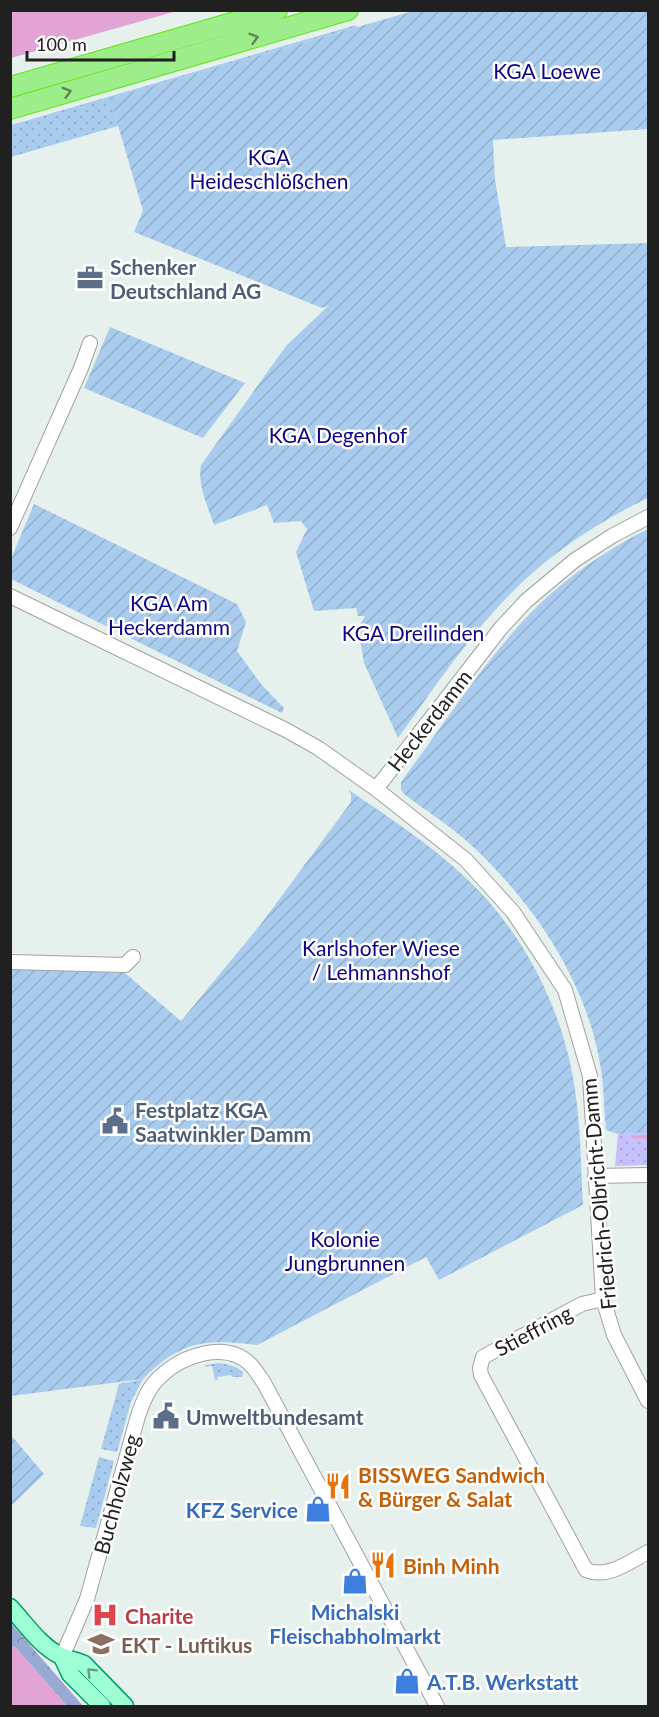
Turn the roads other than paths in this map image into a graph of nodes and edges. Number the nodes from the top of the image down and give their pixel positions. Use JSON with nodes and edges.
{"nodes":[{"id":1,"x":277,"y":10,"type":"edge"},
{"id":2,"x":348,"y":10,"type":"edge"},
{"id":3,"x":10,"y":87,"type":"edge"},
{"id":4,"x":10,"y":108,"type":"edge"},
{"id":5,"x":90,"y":343,"type":"dead end"},
{"id":6,"x":648,"y":517,"type":"edge"},
{"id":7,"x":10,"y":528,"type":"edge"},
{"id":8,"x":10,"y":596,"type":"edge"},
{"id":9,"x":376,"y":789,"type":"junction"},
{"id":10,"x":133,"y":957,"type":"dead end"},
{"id":11,"x":10,"y":962,"type":"edge"},
{"id":12,"x":648,"y":1174,"type":"edge"},
{"id":13,"x":595,"y":1176,"type":"junction"},
{"id":14,"x":603,"y":1299,"type":"junction"},
{"id":15,"x":648,"y":1401,"type":"edge"},
{"id":16,"x":648,"y":1552,"type":"edge"},
{"id":17,"x":10,"y":1606,"type":"edge"},
{"id":18,"x":62,"y":1657,"type":"junction"},
{"id":19,"x":102,"y":1707,"type":"edge"},
{"id":20,"x":125,"y":1707,"type":"edge"},
{"id":21,"x":437,"y":1707,"type":"edge"}],
"edges":[{"from":1,"to":3,"type":"highway"},
{"from":4,"to":2,"type":"highway","one_way":true},
{"from":5,"to":7,"type":"street"},
{"from":6,"to":9,"type":"street","name":"Heckerdamm"},
{"from":8,"to":9,"type":"street","name":"Friedrich-Olbricht-Damm"},
{"from":9,"to":13,"type":"street","name":"Friedrich-Olbricht-Damm"},
{"from":10,"to":11,"type":"street"},
{"from":12,"to":13,"type":"street"},
{"from":13,"to":14,"type":"street","name":"Friedrich-Olbricht-Damm"},
{"from":14,"to":15,"type":"street","name":"Friedrich-Olbricht-Damm"},
{"from":14,"to":16,"type":"street","name":"Stieffring"},
{"from":17,"to":18,"type":"main road"},
{"from":18,"to":19,"type":"main road"},
{"from":20,"to":18,"type":"main road","one_way":true},
{"from":18,"to":21,"type":"street","name":"Buchholzweg"}]}
